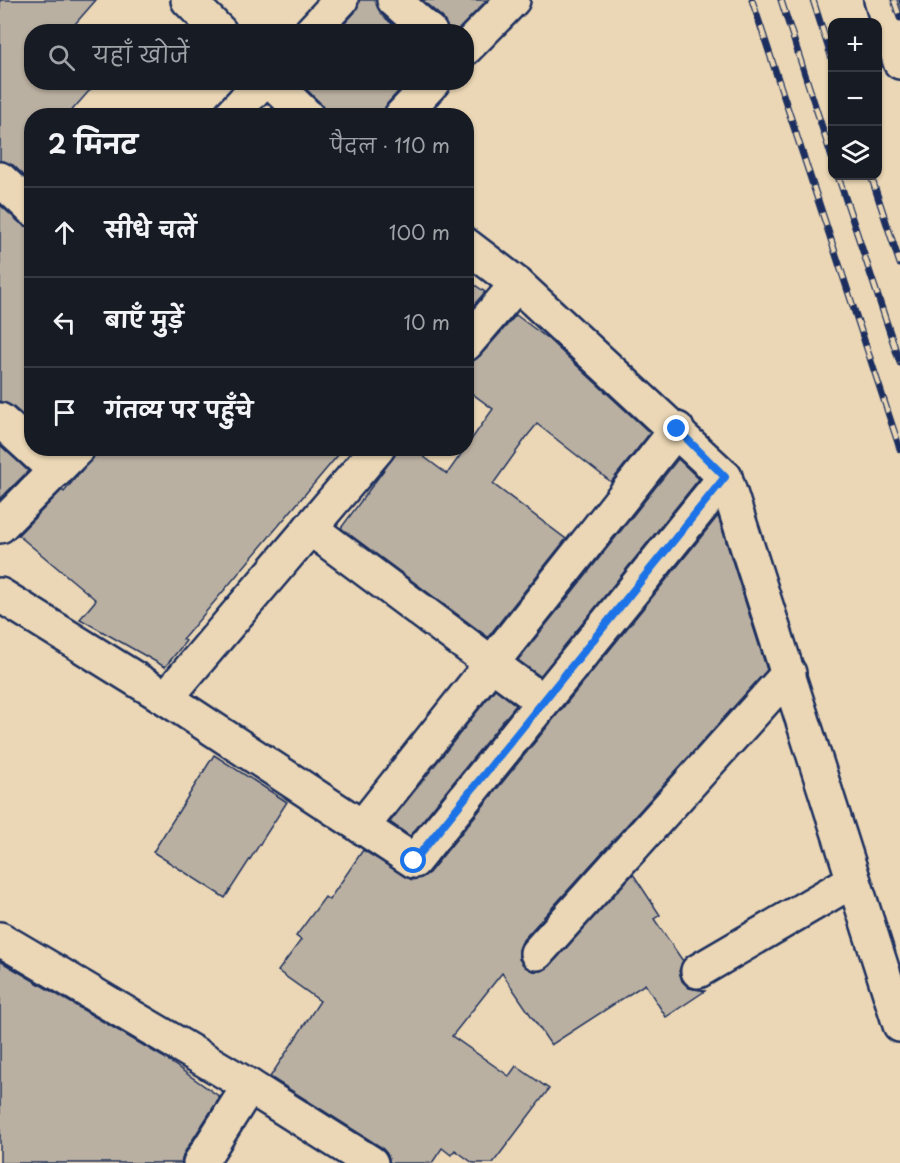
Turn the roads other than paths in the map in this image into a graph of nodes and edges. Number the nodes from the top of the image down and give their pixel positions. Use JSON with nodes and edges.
{"nodes":[{"id":1,"x":188,"y":0,"type":"edge"},
{"id":2,"x":341,"y":0,"type":"edge"},
{"id":3,"x":394,"y":0,"type":"edge"},
{"id":4,"x":513,"y":0,"type":"edge"},
{"id":5,"x":881,"y":0,"type":"edge"},
{"id":6,"x":212,"y":24,"type":"edge"},
{"id":7,"x":318,"y":24,"type":"edge"},
{"id":8,"x":421,"y":24,"type":"edge"},
{"id":9,"x":474,"y":40,"type":"edge"},
{"id":10,"x":900,"y":62,"type":"edge"},
{"id":11,"x":254,"y":90,"type":"edge"},
{"id":12,"x":280,"y":90,"type":"edge"},
{"id":13,"x":425,"y":90,"type":"edge"},
{"id":14,"x":238,"y":108,"type":"edge"},
{"id":15,"x":299,"y":108,"type":"edge"},
{"id":16,"x":409,"y":108,"type":"edge"},
{"id":17,"x":0,"y":179,"type":"edge"},
{"id":18,"x":24,"y":202,"type":"edge"},
{"id":19,"x":474,"y":251,"type":"edge"},
{"id":20,"x":517,"y":284,"type":"junction"},
{"id":21,"x":474,"y":335,"type":"edge"},
{"id":22,"x":0,"y":420,"type":"edge"},
{"id":23,"x":677,"y":429,"type":"junction"},
{"id":24,"x":24,"y":442,"type":"edge"},
{"id":25,"x":40,"y":456,"type":"edge"},
{"id":26,"x":70,"y":456,"type":"edge"},
{"id":27,"x":371,"y":456,"type":"edge"},
{"id":28,"x":56,"y":471,"type":"junction"},
{"id":29,"x":725,"y":477,"type":"junction"},
{"id":30,"x":0,"y":526,"type":"edge"},
{"id":31,"x":310,"y":528,"type":"junction"},
{"id":32,"x":0,"y":595,"type":"edge"},
{"id":33,"x":492,"y":663,"type":"junction"},
{"id":34,"x":789,"y":673,"type":"junction"},
{"id":35,"x":166,"y":698,"type":"junction"},
{"id":36,"x":542,"y":701,"type":"junction"},
{"id":37,"x":362,"y":827,"type":"junction"},
{"id":38,"x":852,"y":881,"type":"junction"},
{"id":39,"x":0,"y":939,"type":"edge"},
{"id":40,"x":537,"y":953,"type":"dead end"},
{"id":41,"x":698,"y":971,"type":"dead end"},
{"id":42,"x":900,"y":1025,"type":"edge"},
{"id":43,"x":249,"y":1086,"type":"junction"},
{"id":44,"x":200,"y":1163,"type":"edge"},
{"id":45,"x":371,"y":1163,"type":"edge"}],
"edges":[{"from":1,"to":6,"type":"street"},
{"from":2,"to":7,"type":"street"},
{"from":3,"to":8,"type":"street"},
{"from":4,"to":9,"type":"street"},
{"from":5,"to":10,"type":"street"},
{"from":11,"to":14,"type":"street"},
{"from":12,"to":15,"type":"street"},
{"from":13,"to":16,"type":"street"},
{"from":17,"to":18,"type":"street"},
{"from":19,"to":20,"type":"street"},
{"from":20,"to":21,"type":"street"},
{"from":20,"to":23,"type":"street"},
{"from":22,"to":24,"type":"street"},
{"from":23,"to":29,"type":"street"},
{"from":23,"to":33,"type":"street"},
{"from":25,"to":28,"type":"street"},
{"from":26,"to":28,"type":"street"},
{"from":27,"to":31,"type":"street"},
{"from":28,"to":30,"type":"street"},
{"from":29,"to":34,"type":"street"},
{"from":29,"to":36,"type":"street"},
{"from":31,"to":33,"type":"street"},
{"from":31,"to":35,"type":"street"},
{"from":32,"to":35,"type":"street"},
{"from":33,"to":36,"type":"street"},
{"from":33,"to":37,"type":"street"},
{"from":34,"to":38,"type":"street"},
{"from":34,"to":40,"type":"street"},
{"from":35,"to":37,"type":"street"},
{"from":36,"to":37,"type":"street"},
{"from":38,"to":41,"type":"street"},
{"from":38,"to":42,"type":"street"},
{"from":39,"to":43,"type":"street"},
{"from":43,"to":44,"type":"street"},
{"from":43,"to":45,"type":"street"}]}
